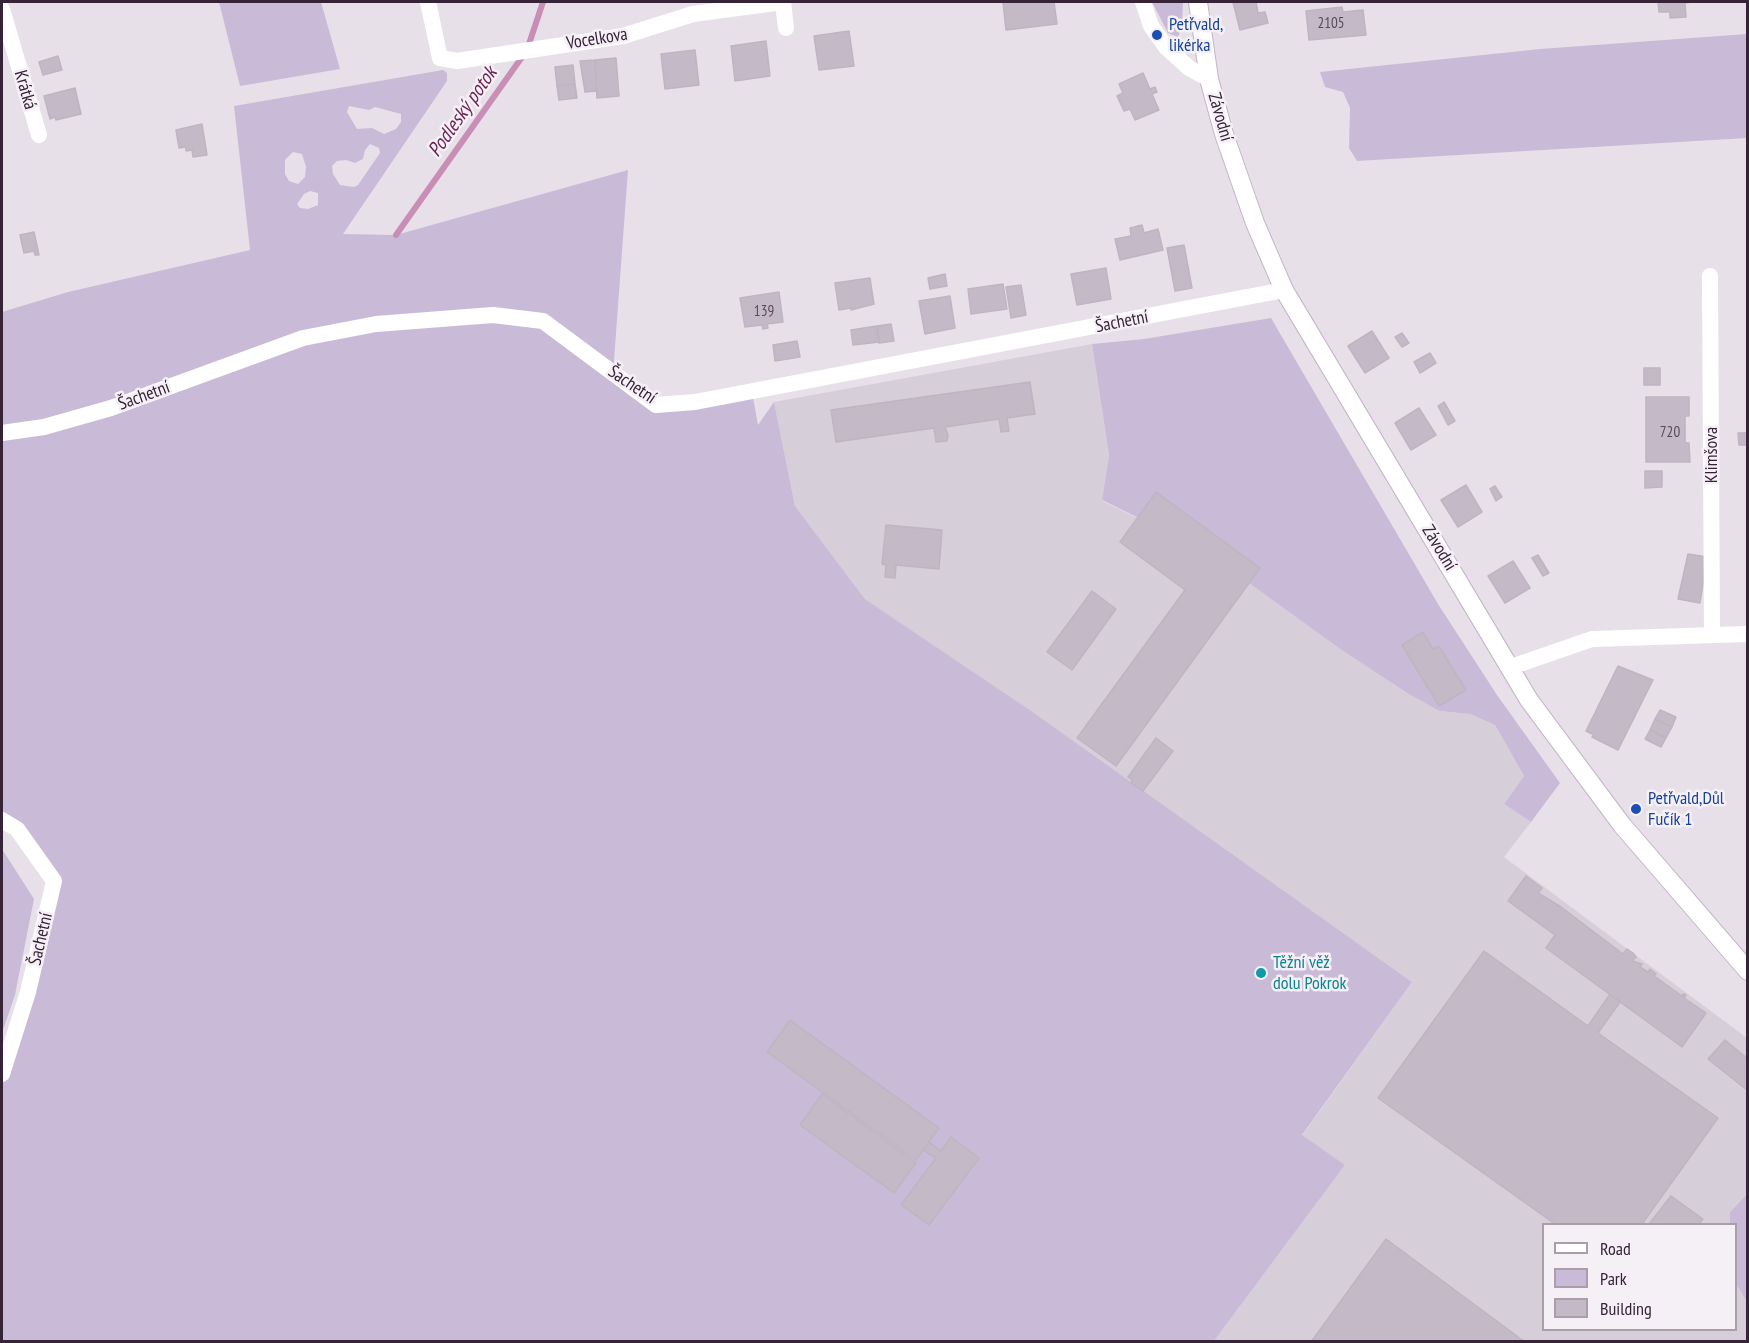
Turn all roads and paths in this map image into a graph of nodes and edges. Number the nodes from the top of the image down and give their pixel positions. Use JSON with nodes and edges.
{"nodes":[{"id":1,"x":428,"y":2,"type":"edge"},
{"id":2,"x":1143,"y":2,"type":"edge"},
{"id":3,"x":1198,"y":2,"type":"edge"},
{"id":4,"x":2,"y":9,"type":"edge"},
{"id":5,"x":786,"y":28,"type":"dead end"},
{"id":6,"x":1209,"y":79,"type":"junction"},
{"id":7,"x":39,"y":135,"type":"dead end"},
{"id":8,"x":1710,"y":276,"type":"dead end"},
{"id":9,"x":1284,"y":290,"type":"junction"},
{"id":10,"x":2,"y":433,"type":"edge"},
{"id":11,"x":1712,"y":634,"type":"junction"},
{"id":12,"x":1748,"y":634,"type":"edge"},
{"id":13,"x":1511,"y":667,"type":"junction"},
{"id":14,"x":2,"y":820,"type":"edge"},
{"id":15,"x":1748,"y":971,"type":"edge"},
{"id":16,"x":2,"y":1074,"type":"edge"}],
"edges":[{"from":1,"to":5,"type":"street","name":"Vocelkova"},
{"from":2,"to":6,"type":"street","name":"Závodní"},
{"from":3,"to":6,"type":"street","name":"Závodní"},
{"from":4,"to":7,"type":"street","name":"Krátká"},
{"from":6,"to":9,"type":"street","name":"Závodní"},
{"from":8,"to":11,"type":"street","name":"Klimšova"},
{"from":9,"to":10,"type":"street","name":"Šachetní"},
{"from":9,"to":13,"type":"street","name":"Závodní"},
{"from":11,"to":12,"type":"street"},
{"from":11,"to":13,"type":"street"},
{"from":13,"to":15,"type":"street","name":"Závodní"},
{"from":14,"to":16,"type":"street","name":"Šachetní"}]}
